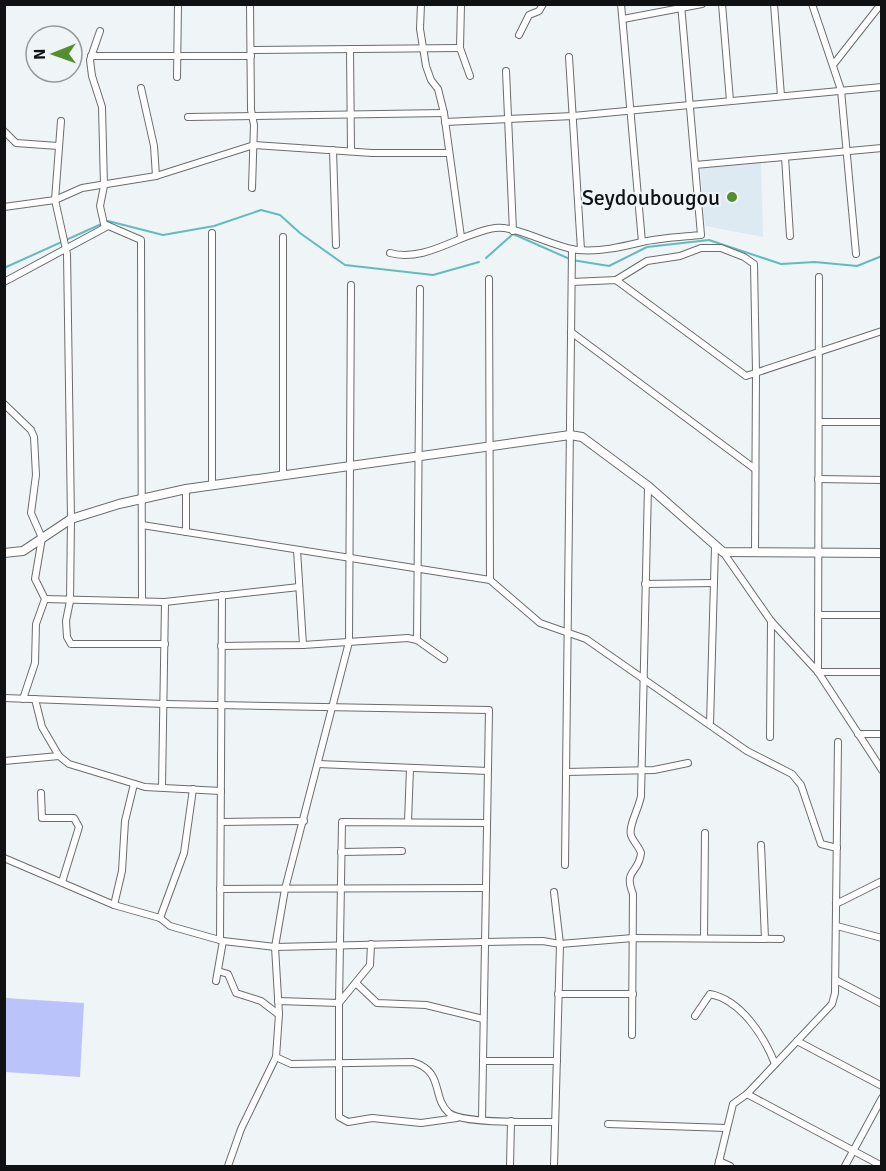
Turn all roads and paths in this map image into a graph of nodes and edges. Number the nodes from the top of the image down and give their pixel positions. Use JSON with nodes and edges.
{"nodes":[{"id":1,"x":178,"y":4,"type":"edge"},
{"id":2,"x":250,"y":4,"type":"edge"},
{"id":3,"x":421,"y":4,"type":"edge"},
{"id":4,"x":461,"y":4,"type":"edge"},
{"id":5,"x":543,"y":4,"type":"edge"},
{"id":6,"x":621,"y":4,"type":"edge"},
{"id":7,"x":702,"y":4,"type":"edge"},
{"id":8,"x":722,"y":4,"type":"edge"},
{"id":9,"x":774,"y":4,"type":"edge"},
{"id":10,"x":812,"y":4,"type":"edge"},
{"id":11,"x":881,"y":4,"type":"edge"},
{"id":12,"x":681,"y":6,"type":"edge"},
{"id":13,"x":623,"y":19,"type":"junction"},
{"id":14,"x":100,"y":31,"type":"dead end"},
{"id":15,"x":519,"y":35,"type":"dead end"},
{"id":16,"x":424,"y":48,"type":"junction"},
{"id":17,"x":460,"y":48,"type":"junction"},
{"id":18,"x":350,"y":49,"type":"junction"},
{"id":19,"x":251,"y":53,"type":"junction"},
{"id":20,"x":91,"y":56,"type":"junction"},
{"id":21,"x":177,"y":56,"type":"junction"},
{"id":22,"x":569,"y":57,"type":"dead end"},
{"id":23,"x":833,"y":65,"type":"junction"},
{"id":24,"x":506,"y":70,"type":"dead end"},
{"id":25,"x":470,"y":76,"type":"dead end"},
{"id":26,"x":177,"y":77,"type":"dead end"},
{"id":27,"x":882,"y":87,"type":"edge"},
{"id":28,"x":141,"y":88,"type":"dead end"},
{"id":29,"x":842,"y":90,"type":"junction"},
{"id":30,"x":781,"y":96,"type":"junction"},
{"id":31,"x":730,"y":101,"type":"junction"},
{"id":32,"x":689,"y":105,"type":"junction"},
{"id":33,"x":630,"y":110,"type":"junction"},
{"id":34,"x":444,"y":112,"type":"junction"},
{"id":35,"x":351,"y":114,"type":"junction"},
{"id":36,"x":252,"y":116,"type":"junction"},
{"id":37,"x":573,"y":116,"type":"junction"},
{"id":38,"x":188,"y":117,"type":"dead end"},
{"id":39,"x":508,"y":119,"type":"junction"},
{"id":40,"x":61,"y":121,"type":"dead end"},
{"id":41,"x":445,"y":122,"type":"junction"},
{"id":42,"x":4,"y":131,"type":"edge"},
{"id":43,"x":254,"y":145,"type":"junction"},
{"id":44,"x":58,"y":146,"type":"junction"},
{"id":45,"x":882,"y":148,"type":"edge"},
{"id":46,"x":333,"y":150,"type":"junction"},
{"id":47,"x":351,"y":151,"type":"junction"},
{"id":48,"x":847,"y":152,"type":"junction"},
{"id":49,"x":447,"y":153,"type":"junction"},
{"id":50,"x":785,"y":157,"type":"junction"},
{"id":51,"x":695,"y":165,"type":"junction"},
{"id":52,"x":156,"y":176,"type":"junction"},
{"id":53,"x":104,"y":186,"type":"junction"},
{"id":54,"x":252,"y":188,"type":"dead end"},
{"id":55,"x":55,"y":200,"type":"junction"},
{"id":56,"x":4,"y":207,"type":"edge"},
{"id":57,"x":108,"y":226,"type":"junction"},
{"id":58,"x":513,"y":231,"type":"junction"},
{"id":59,"x":212,"y":233,"type":"dead end"},
{"id":60,"x":790,"y":236,"type":"dead end"},
{"id":61,"x":283,"y":237,"type":"dead end"},
{"id":62,"x":461,"y":237,"type":"junction"},
{"id":63,"x":642,"y":242,"type":"junction"},
{"id":64,"x":336,"y":245,"type":"dead end"},
{"id":65,"x":572,"y":249,"type":"junction"},
{"id":66,"x":66,"y":250,"type":"junction"},
{"id":67,"x":581,"y":250,"type":"junction"},
{"id":68,"x":390,"y":254,"type":"dead end"},
{"id":69,"x":856,"y":254,"type":"dead end"},
{"id":70,"x":819,"y":277,"type":"dead end"},
{"id":71,"x":489,"y":279,"type":"dead end"},
{"id":72,"x":616,"y":280,"type":"junction"},
{"id":73,"x":4,"y":282,"type":"edge"},
{"id":74,"x":572,"y":282,"type":"junction"},
{"id":75,"x":351,"y":285,"type":"dead end"},
{"id":76,"x":420,"y":289,"type":"dead end"},
{"id":77,"x":882,"y":331,"type":"edge"},
{"id":78,"x":571,"y":332,"type":"junction"},
{"id":79,"x":819,"y":352,"type":"junction"},
{"id":80,"x":756,"y":372,"type":"junction"},
{"id":81,"x":4,"y":404,"type":"edge"},
{"id":82,"x":819,"y":422,"type":"junction"},
{"id":83,"x":882,"y":422,"type":"edge"},
{"id":84,"x":570,"y":435,"type":"junction"},
{"id":85,"x":489,"y":446,"type":"junction"},
{"id":86,"x":419,"y":456,"type":"junction"},
{"id":87,"x":350,"y":466,"type":"junction"},
{"id":88,"x":755,"y":469,"type":"junction"},
{"id":89,"x":284,"y":475,"type":"junction"},
{"id":90,"x":818,"y":479,"type":"junction"},
{"id":91,"x":882,"y":480,"type":"edge"},
{"id":92,"x":212,"y":485,"type":"junction"},
{"id":93,"x":648,"y":486,"type":"junction"},
{"id":94,"x":186,"y":489,"type":"junction"},
{"id":95,"x":142,"y":499,"type":"junction"},
{"id":96,"x":70,"y":519,"type":"junction"},
{"id":97,"x":142,"y":525,"type":"junction"},
{"id":98,"x":186,"y":532,"type":"junction"},
{"id":99,"x":42,"y":538,"type":"junction"},
{"id":100,"x":715,"y":546,"type":"junction"},
{"id":101,"x":297,"y":550,"type":"junction"},
{"id":102,"x":723,"y":552,"type":"junction"},
{"id":103,"x":4,"y":553,"type":"edge"},
{"id":104,"x":754,"y":553,"type":"junction"},
{"id":105,"x":818,"y":553,"type":"junction"},
{"id":106,"x":882,"y":553,"type":"edge"},
{"id":107,"x":349,"y":558,"type":"junction"},
{"id":108,"x":418,"y":569,"type":"junction"},
{"id":109,"x":489,"y":580,"type":"junction"},
{"id":110,"x":714,"y":583,"type":"junction"},
{"id":111,"x":645,"y":584,"type":"junction"},
{"id":112,"x":299,"y":587,"type":"junction"},
{"id":113,"x":222,"y":596,"type":"junction"},
{"id":114,"x":45,"y":599,"type":"junction"},
{"id":115,"x":142,"y":600,"type":"junction"},
{"id":116,"x":70,"y":601,"type":"junction"},
{"id":117,"x":165,"y":602,"type":"junction"},
{"id":118,"x":818,"y":615,"type":"junction"},
{"id":119,"x":882,"y":615,"type":"edge"},
{"id":120,"x":771,"y":621,"type":"junction"},
{"id":121,"x":568,"y":632,"type":"junction"},
{"id":122,"x":417,"y":640,"type":"junction"},
{"id":123,"x":349,"y":642,"type":"junction"},
{"id":124,"x":165,"y":644,"type":"junction"},
{"id":125,"x":303,"y":645,"type":"junction"},
{"id":126,"x":221,"y":646,"type":"junction"},
{"id":127,"x":444,"y":659,"type":"dead end"},
{"id":128,"x":818,"y":672,"type":"junction"},
{"id":129,"x":882,"y":672,"type":"edge"},
{"id":130,"x":643,"y":678,"type":"junction"},
{"id":131,"x":4,"y":698,"type":"edge"},
{"id":132,"x":23,"y":699,"type":"junction"},
{"id":133,"x":35,"y":699,"type":"junction"},
{"id":134,"x":164,"y":704,"type":"junction"},
{"id":135,"x":221,"y":705,"type":"junction"},
{"id":136,"x":332,"y":706,"type":"junction"},
{"id":137,"x":710,"y":724,"type":"junction"},
{"id":138,"x":858,"y":734,"type":"junction"},
{"id":139,"x":882,"y":734,"type":"edge"},
{"id":140,"x":770,"y":737,"type":"dead end"},
{"id":141,"x":838,"y":742,"type":"dead end"},
{"id":142,"x":59,"y":756,"type":"junction"},
{"id":143,"x":4,"y":761,"type":"edge"},
{"id":144,"x":688,"y":763,"type":"dead end"},
{"id":145,"x":318,"y":764,"type":"junction"},
{"id":146,"x":410,"y":768,"type":"junction"},
{"id":147,"x":882,"y":770,"type":"edge"},
{"id":148,"x":488,"y":771,"type":"junction"},
{"id":149,"x":640,"y":771,"type":"junction"},
{"id":150,"x":566,"y":772,"type":"junction"},
{"id":151,"x":134,"y":784,"type":"junction"},
{"id":152,"x":162,"y":788,"type":"junction"},
{"id":153,"x":193,"y":789,"type":"junction"},
{"id":154,"x":221,"y":791,"type":"junction"},
{"id":155,"x":41,"y":793,"type":"dead end"},
{"id":156,"x":304,"y":821,"type":"junction"},
{"id":157,"x":220,"y":822,"type":"junction"},
{"id":158,"x":408,"y":822,"type":"junction"},
{"id":159,"x":487,"y":823,"type":"junction"},
{"id":160,"x":705,"y":833,"type":"dead end"},
{"id":161,"x":761,"y":845,"type":"dead end"},
{"id":162,"x":837,"y":848,"type":"junction"},
{"id":163,"x":402,"y":851,"type":"dead end"},
{"id":164,"x":341,"y":852,"type":"junction"},
{"id":165,"x":4,"y":858,"type":"edge"},
{"id":166,"x":565,"y":865,"type":"dead end"},
{"id":167,"x":882,"y":881,"type":"edge"},
{"id":168,"x":63,"y":882,"type":"junction"},
{"id":169,"x":486,"y":888,"type":"junction"},
{"id":170,"x":220,"y":889,"type":"junction"},
{"id":171,"x":285,"y":889,"type":"junction"},
{"id":172,"x":341,"y":889,"type":"junction"},
{"id":173,"x":554,"y":892,"type":"dead end"},
{"id":174,"x":837,"y":904,"type":"junction"},
{"id":175,"x":114,"y":905,"type":"junction"},
{"id":176,"x":160,"y":918,"type":"junction"},
{"id":177,"x":837,"y":926,"type":"junction"},
{"id":178,"x":705,"y":937,"type":"junction"},
{"id":179,"x":633,"y":938,"type":"junction"},
{"id":180,"x":882,"y":938,"type":"edge"},
{"id":181,"x":765,"y":939,"type":"junction"},
{"id":182,"x":781,"y":939,"type":"dead end"},
{"id":183,"x":221,"y":941,"type":"junction"},
{"id":184,"x":484,"y":942,"type":"junction"},
{"id":185,"x":371,"y":944,"type":"junction"},
{"id":186,"x":560,"y":944,"type":"junction"},
{"id":187,"x":340,"y":945,"type":"junction"},
{"id":188,"x":275,"y":947,"type":"junction"},
{"id":189,"x":218,"y":971,"type":"junction"},
{"id":190,"x":836,"y":980,"type":"junction"},
{"id":191,"x":216,"y":981,"type":"dead end"},
{"id":192,"x":357,"y":984,"type":"junction"},
{"id":193,"x":558,"y":994,"type":"junction"},
{"id":194,"x":633,"y":994,"type":"junction"},
{"id":195,"x":278,"y":1001,"type":"junction"},
{"id":196,"x":339,"y":1003,"type":"junction"},
{"id":197,"x":882,"y":1004,"type":"edge"},
{"id":198,"x":279,"y":1014,"type":"junction"},
{"id":199,"x":695,"y":1016,"type":"dead end"},
{"id":200,"x":483,"y":1019,"type":"junction"},
{"id":201,"x":632,"y":1035,"type":"dead end"},
{"id":202,"x":797,"y":1041,"type":"junction"},
{"id":203,"x":276,"y":1057,"type":"junction"},
{"id":204,"x":483,"y":1061,"type":"junction"},
{"id":205,"x":557,"y":1061,"type":"junction"},
{"id":206,"x":339,"y":1062,"type":"junction"},
{"id":207,"x":775,"y":1064,"type":"junction"},
{"id":208,"x":882,"y":1086,"type":"edge"},
{"id":209,"x":747,"y":1094,"type":"junction"},
{"id":210,"x":882,"y":1098,"type":"edge"},
{"id":211,"x":458,"y":1118,"type":"junction"},
{"id":212,"x":482,"y":1120,"type":"junction"},
{"id":213,"x":511,"y":1121,"type":"junction"},
{"id":214,"x":555,"y":1122,"type":"junction"},
{"id":215,"x":608,"y":1124,"type":"dead end"},
{"id":216,"x":727,"y":1128,"type":"junction"},
{"id":217,"x":853,"y":1152,"type":"junction"},
{"id":218,"x":719,"y":1164,"type":"edge"},
{"id":219,"x":882,"y":1166,"type":"edge"},
{"id":220,"x":228,"y":1167,"type":"edge"},
{"id":221,"x":510,"y":1167,"type":"edge"},
{"id":222,"x":554,"y":1167,"type":"edge"},
{"id":223,"x":730,"y":1167,"type":"edge"},
{"id":224,"x":845,"y":1167,"type":"edge"}],
"edges":[{"from":1,"to":21,"type":"street"},
{"from":2,"to":19,"type":"street"},
{"from":3,"to":16,"type":"street"},
{"from":4,"to":17,"type":"street"},
{"from":5,"to":15,"type":"street"},
{"from":6,"to":13,"type":"street"},
{"from":7,"to":12,"type":"street"},
{"from":8,"to":31,"type":"street"},
{"from":9,"to":30,"type":"street"},
{"from":10,"to":23,"type":"street"},
{"from":11,"to":23,"type":"street"},
{"from":12,"to":13,"type":"street"},
{"from":12,"to":32,"type":"street"},
{"from":13,"to":33,"type":"street"},
{"from":14,"to":20,"type":"street"},
{"from":16,"to":17,"type":"street"},
{"from":16,"to":18,"type":"street"},
{"from":16,"to":34,"type":"street"},
{"from":17,"to":25,"type":"street"},
{"from":18,"to":19,"type":"street"},
{"from":18,"to":35,"type":"street"},
{"from":19,"to":21,"type":"street"},
{"from":19,"to":36,"type":"street"},
{"from":20,"to":21,"type":"street"},
{"from":20,"to":53,"type":"street"},
{"from":21,"to":26,"type":"street"},
{"from":22,"to":37,"type":"street"},
{"from":23,"to":29,"type":"street"},
{"from":24,"to":39,"type":"street"},
{"from":27,"to":29,"type":"street"},
{"from":28,"to":52,"type":"street"},
{"from":29,"to":30,"type":"street"},
{"from":29,"to":48,"type":"street"},
{"from":30,"to":31,"type":"street"},
{"from":31,"to":32,"type":"street"},
{"from":32,"to":33,"type":"street"},
{"from":32,"to":51,"type":"street"},
{"from":33,"to":37,"type":"street"},
{"from":33,"to":63,"type":"street"},
{"from":34,"to":35,"type":"street"},
{"from":34,"to":41,"type":"street"},
{"from":35,"to":36,"type":"street"},
{"from":35,"to":47,"type":"street"},
{"from":36,"to":38,"type":"street"},
{"from":36,"to":43,"type":"street"},
{"from":37,"to":39,"type":"street"},
{"from":37,"to":67,"type":"street"},
{"from":39,"to":41,"type":"street"},
{"from":39,"to":58,"type":"street"},
{"from":40,"to":44,"type":"street"},
{"from":41,"to":49,"type":"street"},
{"from":42,"to":44,"type":"street"},
{"from":43,"to":46,"type":"street"},
{"from":43,"to":52,"type":"street"},
{"from":43,"to":54,"type":"street"},
{"from":44,"to":55,"type":"street"},
{"from":45,"to":48,"type":"street"},
{"from":46,"to":47,"type":"street"},
{"from":46,"to":64,"type":"street"},
{"from":47,"to":49,"type":"street"},
{"from":48,"to":50,"type":"street"},
{"from":48,"to":69,"type":"street"},
{"from":49,"to":62,"type":"street"},
{"from":50,"to":51,"type":"street"},
{"from":50,"to":60,"type":"street"},
{"from":51,"to":63,"type":"street"},
{"from":52,"to":53,"type":"street"},
{"from":53,"to":55,"type":"street"},
{"from":53,"to":57,"type":"street"},
{"from":55,"to":56,"type":"street"},
{"from":55,"to":66,"type":"street"},
{"from":57,"to":66,"type":"street"},
{"from":57,"to":95,"type":"street"},
{"from":58,"to":62,"type":"street"},
{"from":58,"to":65,"type":"street"},
{"from":59,"to":92,"type":"street"},
{"from":61,"to":89,"type":"street"},
{"from":62,"to":68,"type":"street"},
{"from":63,"to":67,"type":"street"},
{"from":65,"to":67,"type":"street"},
{"from":65,"to":74,"type":"street"},
{"from":66,"to":73,"type":"street"},
{"from":66,"to":96,"type":"street"},
{"from":70,"to":79,"type":"street"},
{"from":71,"to":85,"type":"street"},
{"from":72,"to":74,"type":"street"},
{"from":72,"to":80,"type":"street"},
{"from":72,"to":80,"type":"street"},
{"from":74,"to":78,"type":"street"},
{"from":75,"to":87,"type":"street"},
{"from":76,"to":86,"type":"street"},
{"from":77,"to":79,"type":"street"},
{"from":78,"to":84,"type":"street"},
{"from":78,"to":88,"type":"street"},
{"from":79,"to":80,"type":"street"},
{"from":79,"to":82,"type":"street"},
{"from":80,"to":88,"type":"street"},
{"from":81,"to":99,"type":"street"},
{"from":82,"to":83,"type":"street"},
{"from":82,"to":90,"type":"street"},
{"from":84,"to":85,"type":"street"},
{"from":84,"to":93,"type":"street"},
{"from":84,"to":121,"type":"street"},
{"from":85,"to":86,"type":"street"},
{"from":85,"to":109,"type":"street"},
{"from":86,"to":87,"type":"street"},
{"from":86,"to":108,"type":"street"},
{"from":87,"to":89,"type":"street"},
{"from":87,"to":107,"type":"street"},
{"from":88,"to":104,"type":"street"},
{"from":89,"to":92,"type":"street"},
{"from":90,"to":91,"type":"street"},
{"from":90,"to":105,"type":"street"},
{"from":92,"to":94,"type":"street"},
{"from":93,"to":100,"type":"street"},
{"from":93,"to":111,"type":"street"},
{"from":94,"to":95,"type":"street"},
{"from":94,"to":98,"type":"street"},
{"from":95,"to":96,"type":"street"},
{"from":95,"to":97,"type":"street"},
{"from":96,"to":99,"type":"street"},
{"from":96,"to":116,"type":"street"},
{"from":97,"to":98,"type":"street"},
{"from":97,"to":115,"type":"street"},
{"from":98,"to":101,"type":"street"},
{"from":99,"to":103,"type":"street"},
{"from":99,"to":114,"type":"street"},
{"from":100,"to":102,"type":"street"},
{"from":100,"to":110,"type":"street"},
{"from":101,"to":107,"type":"street"},
{"from":101,"to":112,"type":"street"},
{"from":102,"to":104,"type":"street"},
{"from":102,"to":120,"type":"street"},
{"from":104,"to":105,"type":"street"},
{"from":105,"to":106,"type":"street"},
{"from":105,"to":118,"type":"street"},
{"from":107,"to":108,"type":"street"},
{"from":107,"to":123,"type":"street"},
{"from":108,"to":109,"type":"street"},
{"from":108,"to":122,"type":"street"},
{"from":109,"to":121,"type":"street"},
{"from":110,"to":111,"type":"street"},
{"from":110,"to":137,"type":"street"},
{"from":111,"to":130,"type":"street"},
{"from":112,"to":113,"type":"street"},
{"from":112,"to":125,"type":"street"},
{"from":113,"to":117,"type":"street"},
{"from":113,"to":126,"type":"street"},
{"from":114,"to":116,"type":"street"},
{"from":114,"to":132,"type":"street"},
{"from":115,"to":116,"type":"street"},
{"from":115,"to":117,"type":"street"},
{"from":116,"to":124,"type":"street"},
{"from":117,"to":124,"type":"street"},
{"from":118,"to":119,"type":"street"},
{"from":118,"to":128,"type":"street"},
{"from":120,"to":128,"type":"street"},
{"from":120,"to":140,"type":"street"},
{"from":121,"to":130,"type":"street"},
{"from":121,"to":150,"type":"street"},
{"from":122,"to":123,"type":"street"},
{"from":122,"to":127,"type":"street"},
{"from":123,"to":125,"type":"street"},
{"from":123,"to":136,"type":"street"},
{"from":124,"to":134,"type":"street"},
{"from":125,"to":126,"type":"street"},
{"from":126,"to":135,"type":"street"},
{"from":128,"to":129,"type":"street"},
{"from":128,"to":138,"type":"street"},
{"from":130,"to":137,"type":"street"},
{"from":130,"to":149,"type":"street"},
{"from":131,"to":132,"type":"street"},
{"from":132,"to":133,"type":"street"},
{"from":133,"to":134,"type":"street"},
{"from":133,"to":142,"type":"street"},
{"from":134,"to":135,"type":"street"},
{"from":134,"to":152,"type":"street"},
{"from":135,"to":136,"type":"street"},
{"from":135,"to":154,"type":"street"},
{"from":136,"to":145,"type":"street"},
{"from":136,"to":148,"type":"street"},
{"from":137,"to":162,"type":"street"},
{"from":138,"to":139,"type":"street"},
{"from":138,"to":147,"type":"street"},
{"from":141,"to":162,"type":"street"},
{"from":142,"to":143,"type":"street"},
{"from":142,"to":151,"type":"street"},
{"from":144,"to":149,"type":"street"},
{"from":145,"to":146,"type":"street"},
{"from":145,"to":156,"type":"street"},
{"from":146,"to":148,"type":"street"},
{"from":146,"to":158,"type":"street"},
{"from":148,"to":159,"type":"street"},
{"from":149,"to":150,"type":"street"},
{"from":149,"to":179,"type":"street"},
{"from":150,"to":166,"type":"street"},
{"from":151,"to":152,"type":"street"},
{"from":151,"to":175,"type":"street"},
{"from":152,"to":153,"type":"street"},
{"from":153,"to":154,"type":"street"},
{"from":153,"to":176,"type":"street"},
{"from":154,"to":157,"type":"street"},
{"from":155,"to":168,"type":"street"},
{"from":156,"to":157,"type":"street"},
{"from":156,"to":171,"type":"street"},
{"from":157,"to":170,"type":"street"},
{"from":158,"to":159,"type":"street"},
{"from":158,"to":164,"type":"street"},
{"from":159,"to":169,"type":"street"},
{"from":160,"to":178,"type":"street"},
{"from":161,"to":181,"type":"street"},
{"from":162,"to":174,"type":"street"},
{"from":163,"to":164,"type":"street"},
{"from":164,"to":172,"type":"street"},
{"from":165,"to":168,"type":"street"},
{"from":167,"to":174,"type":"street"},
{"from":168,"to":175,"type":"street"},
{"from":169,"to":172,"type":"street"},
{"from":169,"to":184,"type":"street"},
{"from":170,"to":171,"type":"street"},
{"from":170,"to":183,"type":"street"},
{"from":171,"to":172,"type":"street"},
{"from":171,"to":188,"type":"street"},
{"from":172,"to":187,"type":"street"},
{"from":173,"to":186,"type":"street"},
{"from":174,"to":177,"type":"street"},
{"from":175,"to":176,"type":"street"},
{"from":176,"to":183,"type":"street"},
{"from":177,"to":180,"type":"street"},
{"from":177,"to":190,"type":"street"},
{"from":178,"to":179,"type":"street"},
{"from":178,"to":181,"type":"street"},
{"from":179,"to":186,"type":"street"},
{"from":179,"to":194,"type":"street"},
{"from":181,"to":182,"type":"street"},
{"from":183,"to":188,"type":"street"},
{"from":183,"to":189,"type":"street"},
{"from":184,"to":185,"type":"street"},
{"from":184,"to":186,"type":"street"},
{"from":184,"to":200,"type":"street"},
{"from":185,"to":187,"type":"street"},
{"from":185,"to":192,"type":"street"},
{"from":186,"to":193,"type":"street"},
{"from":187,"to":188,"type":"street"},
{"from":187,"to":196,"type":"street"},
{"from":188,"to":195,"type":"street"},
{"from":189,"to":191,"type":"street"},
{"from":189,"to":198,"type":"street"},
{"from":190,"to":197,"type":"street"},
{"from":190,"to":202,"type":"street"},
{"from":192,"to":196,"type":"street"},
{"from":192,"to":200,"type":"street"},
{"from":193,"to":194,"type":"street"},
{"from":193,"to":205,"type":"street"},
{"from":194,"to":201,"type":"street"},
{"from":195,"to":196,"type":"street"},
{"from":195,"to":198,"type":"street"},
{"from":196,"to":206,"type":"street"},
{"from":198,"to":203,"type":"street"},
{"from":199,"to":207,"type":"street"},
{"from":200,"to":204,"type":"street"},
{"from":202,"to":207,"type":"street"},
{"from":202,"to":208,"type":"street"},
{"from":203,"to":206,"type":"street"},
{"from":203,"to":220,"type":"street"},
{"from":204,"to":205,"type":"street"},
{"from":204,"to":212,"type":"street"},
{"from":205,"to":214,"type":"street"},
{"from":206,"to":211,"type":"street"},
{"from":206,"to":211,"type":"street"},
{"from":207,"to":209,"type":"street"},
{"from":209,"to":216,"type":"street"},
{"from":209,"to":217,"type":"street"},
{"from":210,"to":217,"type":"street"},
{"from":211,"to":212,"type":"street"},
{"from":212,"to":213,"type":"street"},
{"from":213,"to":214,"type":"street"},
{"from":213,"to":221,"type":"street"},
{"from":214,"to":222,"type":"street"},
{"from":215,"to":216,"type":"street"},
{"from":216,"to":218,"type":"street"},
{"from":217,"to":219,"type":"street"},
{"from":217,"to":224,"type":"street"},
{"from":218,"to":223,"type":"street"}]}
